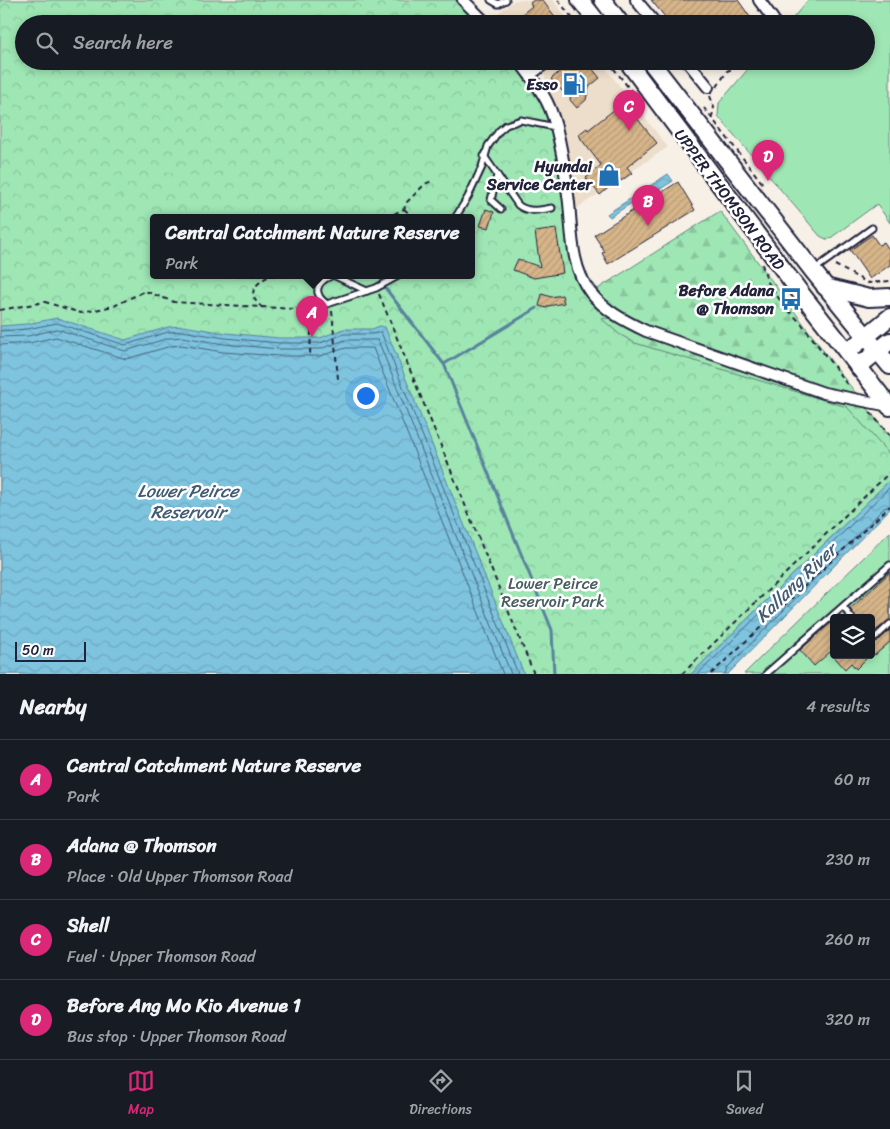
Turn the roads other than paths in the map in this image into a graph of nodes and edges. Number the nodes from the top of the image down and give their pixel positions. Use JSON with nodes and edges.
{"nodes":[{"id":1,"x":463,"y":0,"type":"edge"},
{"id":2,"x":491,"y":0,"type":"edge"},
{"id":3,"x":506,"y":0,"type":"edge"},
{"id":4,"x":580,"y":0,"type":"edge"},
{"id":5,"x":603,"y":0,"type":"edge"},
{"id":6,"x":636,"y":0,"type":"edge"},
{"id":7,"x":759,"y":0,"type":"edge"},
{"id":8,"x":479,"y":15,"type":"edge"},
{"id":9,"x":591,"y":15,"type":"edge"},
{"id":10,"x":614,"y":15,"type":"edge"},
{"id":11,"x":648,"y":15,"type":"edge"},
{"id":12,"x":770,"y":15,"type":"edge"},
{"id":13,"x":526,"y":70,"type":"edge"},
{"id":14,"x":536,"y":70,"type":"edge"},
{"id":15,"x":634,"y":70,"type":"edge"},
{"id":16,"x":657,"y":70,"type":"edge"},
{"id":17,"x":694,"y":70,"type":"edge"},
{"id":18,"x":530,"y":75,"type":"junction"},
{"id":19,"x":708,"y":87,"type":"dead end"},
{"id":20,"x":556,"y":126,"type":"junction"},
{"id":21,"x":484,"y":156,"type":"junction"},
{"id":22,"x":497,"y":175,"type":"junction"},
{"id":23,"x":492,"y":200,"type":"junction"},
{"id":24,"x":490,"y":207,"type":"dead end"},
{"id":25,"x":552,"y":208,"type":"dead end"},
{"id":26,"x":502,"y":209,"type":"dead end"},
{"id":27,"x":457,"y":214,"type":"edge"},
{"id":28,"x":872,"y":228,"type":"dead end"},
{"id":29,"x":813,"y":271,"type":"junction"},
{"id":30,"x":326,"y":279,"type":"edge"},
{"id":31,"x":341,"y":279,"type":"edge"},
{"id":32,"x":392,"y":279,"type":"edge"},
{"id":33,"x":826,"y":287,"type":"junction"},
{"id":34,"x":367,"y":291,"type":"junction"},
{"id":35,"x":890,"y":297,"type":"edge"},
{"id":36,"x":890,"y":317,"type":"edge"},
{"id":37,"x":866,"y":336,"type":"junction"},
{"id":38,"x":884,"y":346,"type":"edge"},
{"id":39,"x":847,"y":352,"type":"junction"},
{"id":40,"x":890,"y":366,"type":"edge"},
{"id":41,"x":858,"y":367,"type":"junction"},
{"id":42,"x":890,"y":406,"type":"edge"},
{"id":43,"x":890,"y":565,"type":"edge"},
{"id":44,"x":843,"y":607,"type":"junction"},
{"id":45,"x":849,"y":614,"type":"edge"},
{"id":46,"x":890,"y":624,"type":"edge"},
{"id":47,"x":875,"y":638,"type":"edge"},
{"id":48,"x":766,"y":674,"type":"edge"}],
"edges":[{"from":1,"to":8,"type":"street"},
{"from":2,"to":3,"type":"lane"},
{"from":4,"to":9,"type":"main road"},
{"from":5,"to":10,"type":"main road"},
{"from":6,"to":11,"type":"street"},
{"from":7,"to":12,"type":"street"},
{"from":13,"to":18,"type":"street"},
{"from":14,"to":18,"type":"street"},
{"from":15,"to":39,"type":"main road","name":"UPPER THOMSON ROAD"},
{"from":16,"to":29,"type":"main road","name":"UPPER THOMSON ROAD"},
{"from":17,"to":19,"type":"street"},
{"from":18,"to":20,"type":"street"},
{"from":20,"to":21,"type":"lane"},
{"from":20,"to":42,"type":"street"},
{"from":21,"to":22,"type":"lane"},
{"from":21,"to":27,"type":"lane"},
{"from":22,"to":23,"type":"lane"},
{"from":22,"to":25,"type":"lane"},
{"from":23,"to":24,"type":"lane"},
{"from":23,"to":26,"type":"lane"},
{"from":28,"to":29,"type":"lane"},
{"from":29,"to":33,"type":"main road","name":"UPPER THOMSON ROAD"},
{"from":30,"to":34,"type":"lane"},
{"from":31,"to":34,"type":"lane"},
{"from":32,"to":34,"type":"lane"},
{"from":33,"to":35,"type":"main road"},
{"from":33,"to":37,"type":"main road","name":"UPPER THOMSON ROAD"},
{"from":36,"to":37,"type":"main road"},
{"from":37,"to":38,"type":"main road","name":"UPPER THOMSON ROAD"},
{"from":37,"to":39,"type":"main road"},
{"from":38,"to":40,"type":"main road","name":"UPPER THOMSON ROAD"},
{"from":38,"to":41,"type":"main road"},
{"from":39,"to":41,"type":"main road","name":"UPPER THOMSON ROAD"},
{"from":41,"to":42,"type":"main road","name":"UPPER THOMSON ROAD"},
{"from":43,"to":44,"type":"lane"},
{"from":44,"to":45,"type":"lane"},
{"from":44,"to":48,"type":"lane"},
{"from":46,"to":47,"type":"lane"}]}
